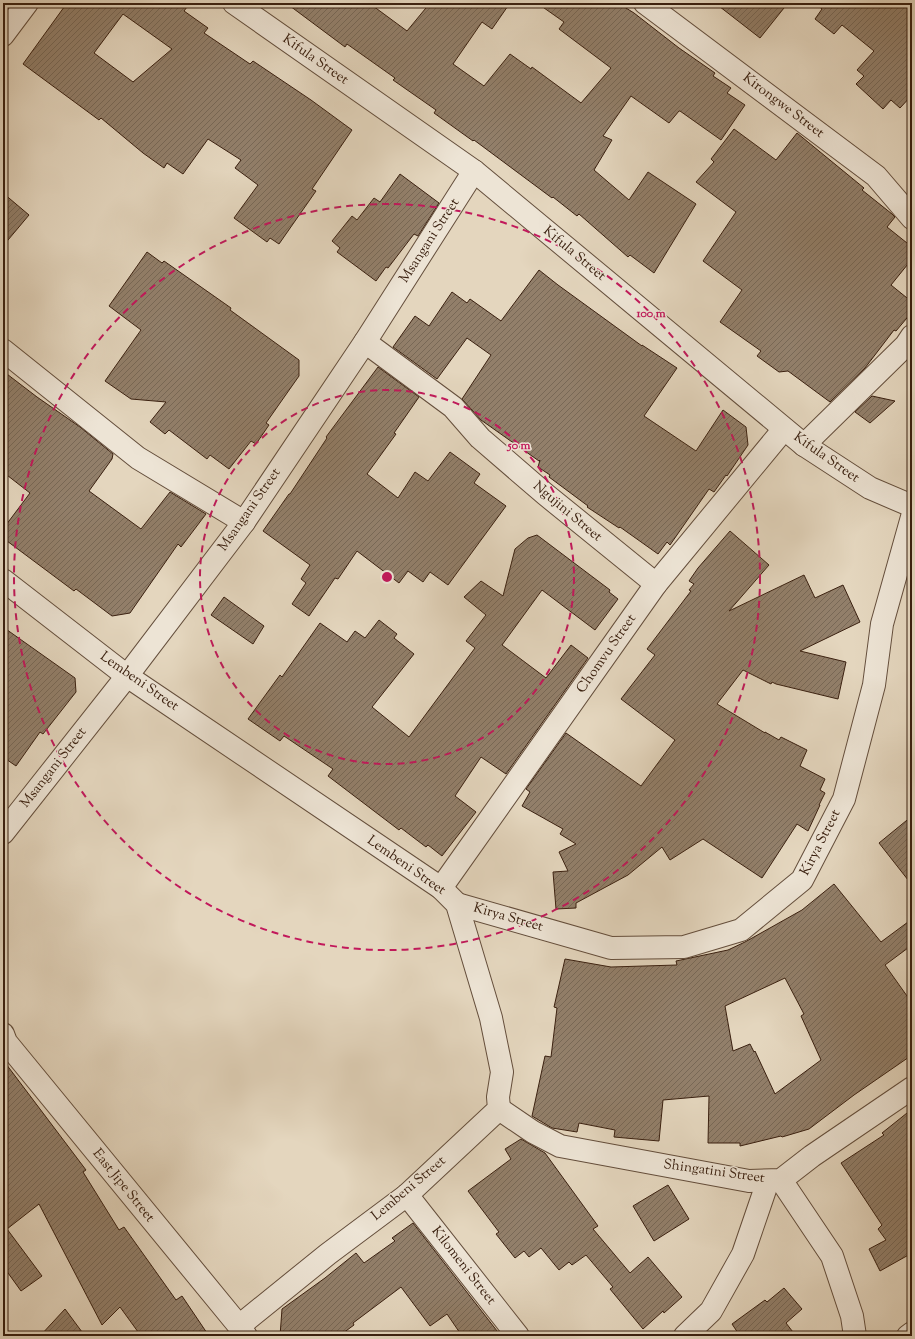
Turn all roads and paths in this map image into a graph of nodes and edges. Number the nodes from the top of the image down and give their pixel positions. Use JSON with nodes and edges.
{"nodes":[{"id":1,"x":27,"y":3,"type":"edge"},
{"id":2,"x":234,"y":3,"type":"edge"},
{"id":3,"x":645,"y":3,"type":"edge"},
{"id":4,"x":3,"y":35,"type":"edge"},
{"id":5,"x":474,"y":171,"type":"junction"},
{"id":6,"x":912,"y":218,"type":"edge"},
{"id":7,"x":912,"y":336,"type":"edge"},
{"id":8,"x":365,"y":342,"type":"junction"},
{"id":9,"x":3,"y":350,"type":"edge"},
{"id":10,"x":784,"y":429,"type":"junction"},
{"id":11,"x":804,"y":445,"type":"junction"},
{"id":12,"x":912,"y":506,"type":"edge"},
{"id":13,"x":912,"y":517,"type":"edge"},
{"id":14,"x":244,"y":522,"type":"junction"},
{"id":15,"x":3,"y":580,"type":"edge"},
{"id":16,"x":656,"y":584,"type":"junction"},
{"id":17,"x":127,"y":676,"type":"junction"},
{"id":18,"x":3,"y":833,"type":"edge"},
{"id":19,"x":441,"y":888,"type":"junction"},
{"id":20,"x":457,"y":904,"type":"junction"},
{"id":21,"x":3,"y":1034,"type":"edge"},
{"id":22,"x":912,"y":1088,"type":"edge"},
{"id":23,"x":498,"y":1109,"type":"junction"},
{"id":24,"x":774,"y":1181,"type":"junction"},
{"id":25,"x":407,"y":1195,"type":"junction"},
{"id":26,"x":243,"y":1331,"type":"edge"},
{"id":27,"x":912,"y":1333,"type":"edge"},
{"id":28,"x":518,"y":1336,"type":"edge"},
{"id":29,"x":685,"y":1336,"type":"edge"},
{"id":30,"x":854,"y":1336,"type":"edge"},
{"id":31,"x":908,"y":1336,"type":"edge"}],
"edges":[{"from":1,"to":4,"type":"street"},
{"from":2,"to":5,"type":"street","name":"Kifula Street"},
{"from":3,"to":6,"type":"street","name":"Kirongwe Street"},
{"from":5,"to":8,"type":"street","name":"Msangani Street"},
{"from":5,"to":10,"type":"street","name":"Kifula Street"},
{"from":7,"to":11,"type":"street"},
{"from":8,"to":14,"type":"street","name":"Msangani Street"},
{"from":8,"to":16,"type":"street","name":"Ngujini Street"},
{"from":9,"to":14,"type":"street"},
{"from":10,"to":11,"type":"street","name":"Kifula Street"},
{"from":10,"to":16,"type":"street","name":"Chomvu Street"},
{"from":11,"to":12,"type":"street","name":"Kifula Street"},
{"from":13,"to":20,"type":"street","name":"Kirya Street"},
{"from":14,"to":17,"type":"street","name":"Msangani Street"},
{"from":15,"to":17,"type":"street","name":"Lembeni Street"},
{"from":16,"to":19,"type":"street","name":"Chomvu Street"},
{"from":17,"to":18,"type":"street","name":"Msangani Street"},
{"from":17,"to":19,"type":"street","name":"Lembeni Street"},
{"from":19,"to":20,"type":"street","name":"Lembeni Street"},
{"from":20,"to":23,"type":"street","name":"Lembeni Street"},
{"from":21,"to":26,"type":"street","name":"East Jipe Street"},
{"from":22,"to":24,"type":"street","name":"Shingatini Street"},
{"from":23,"to":24,"type":"street","name":"Shingatini Street"},
{"from":23,"to":25,"type":"street","name":"Lembeni Street"},
{"from":24,"to":29,"type":"street"},
{"from":24,"to":30,"type":"street"},
{"from":25,"to":26,"type":"street","name":"Lembeni Street"},
{"from":25,"to":28,"type":"street","name":"Kilomeni Street"},
{"from":27,"to":31,"type":"street"}]}
